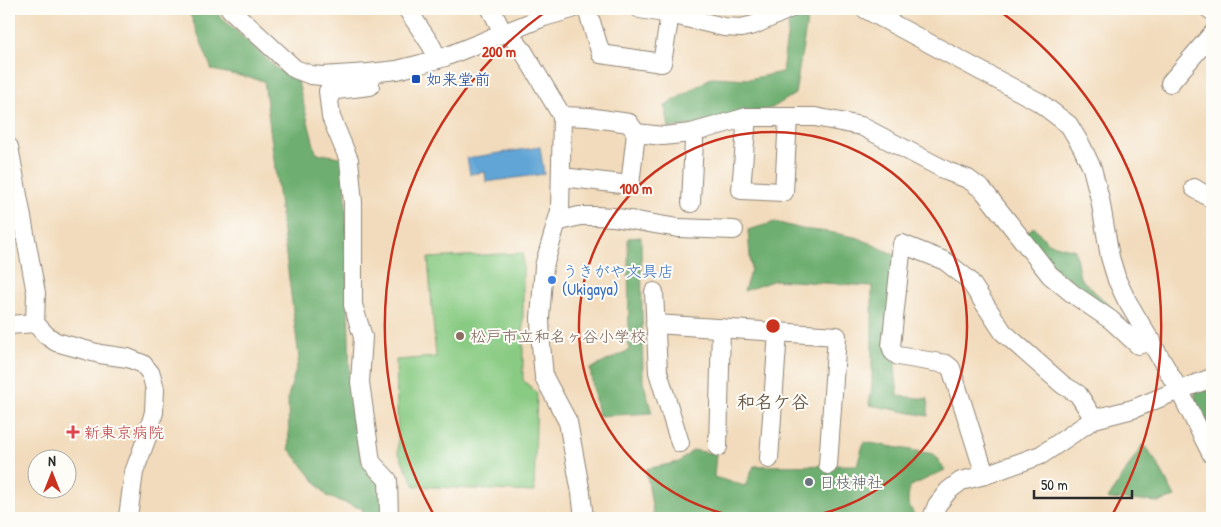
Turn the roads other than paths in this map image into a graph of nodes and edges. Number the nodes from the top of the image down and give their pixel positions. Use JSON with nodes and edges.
{"nodes":[{"id":1,"x":230,"y":9,"type":"edge"},
{"id":2,"x":407,"y":9,"type":"edge"},
{"id":3,"x":491,"y":9,"type":"edge"},
{"id":4,"x":572,"y":9,"type":"edge"},
{"id":5,"x":587,"y":9,"type":"edge"},
{"id":6,"x":640,"y":9,"type":"edge"},
{"id":7,"x":789,"y":9,"type":"edge"},
{"id":8,"x":1209,"y":9,"type":"edge"},
{"id":9,"x":877,"y":11,"type":"edge"},
{"id":10,"x":1212,"y":11,"type":"edge"},
{"id":11,"x":670,"y":14,"type":"junction"},
{"id":12,"x":505,"y":32,"type":"junction"},
{"id":13,"x":1212,"y":34,"type":"edge"},
{"id":14,"x":438,"y":59,"type":"junction"},
{"id":15,"x":369,"y":73,"type":"junction"},
{"id":16,"x":1170,"y":83,"type":"dead end"},
{"id":17,"x":562,"y":116,"type":"junction"},
{"id":18,"x":788,"y":117,"type":"junction"},
{"id":19,"x":747,"y":118,"type":"junction"},
{"id":20,"x":691,"y":132,"type":"junction"},
{"id":21,"x":636,"y":133,"type":"junction"},
{"id":22,"x":9,"y":147,"type":"edge"},
{"id":23,"x":562,"y":177,"type":"junction"},
{"id":24,"x":1194,"y":188,"type":"dead end"},
{"id":25,"x":1212,"y":199,"type":"edge"},
{"id":26,"x":691,"y":203,"type":"dead end"},
{"id":27,"x":557,"y":222,"type":"junction"},
{"id":28,"x":734,"y":230,"type":"dead end"},
{"id":29,"x":654,"y":292,"type":"dead end"},
{"id":30,"x":35,"y":324,"type":"junction"},
{"id":31,"x":655,"y":324,"type":"junction"},
{"id":32,"x":9,"y":325,"type":"edge"},
{"id":33,"x":721,"y":328,"type":"junction"},
{"id":34,"x":778,"y":332,"type":"junction"},
{"id":35,"x":1152,"y":341,"type":"junction"},
{"id":36,"x":1212,"y":378,"type":"edge"},
{"id":37,"x":1179,"y":390,"type":"junction"},
{"id":38,"x":1094,"y":419,"type":"junction"},
{"id":39,"x":680,"y":443,"type":"dead end"},
{"id":40,"x":718,"y":447,"type":"dead end"},
{"id":41,"x":1212,"y":455,"type":"edge"},
{"id":42,"x":770,"y":459,"type":"dead end"},
{"id":43,"x":828,"y":465,"type":"dead end"},
{"id":44,"x":984,"y":475,"type":"junction"},
{"id":45,"x":128,"y":517,"type":"edge"},
{"id":46,"x":389,"y":518,"type":"edge"},
{"id":47,"x":584,"y":518,"type":"edge"},
{"id":48,"x":932,"y":518,"type":"edge"}],
"edges":[{"from":1,"to":15,"type":"street"},
{"from":2,"to":14,"type":"street"},
{"from":3,"to":12,"type":"street"},
{"from":4,"to":12,"type":"street"},
{"from":5,"to":11,"type":"street"},
{"from":6,"to":11,"type":"street"},
{"from":7,"to":11,"type":"street"},
{"from":8,"to":10,"type":"street"},
{"from":9,"to":35,"type":"street"},
{"from":12,"to":14,"type":"street"},
{"from":12,"to":17,"type":"street"},
{"from":13,"to":16,"type":"street"},
{"from":14,"to":15,"type":"street"},
{"from":15,"to":46,"type":"street"},
{"from":17,"to":21,"type":"street"},
{"from":17,"to":23,"type":"street"},
{"from":18,"to":19,"type":"street"},
{"from":18,"to":19,"type":"street"},
{"from":18,"to":35,"type":"street"},
{"from":19,"to":20,"type":"street"},
{"from":20,"to":21,"type":"street"},
{"from":20,"to":26,"type":"street"},
{"from":21,"to":23,"type":"street"},
{"from":22,"to":30,"type":"street"},
{"from":23,"to":27,"type":"street"},
{"from":24,"to":25,"type":"street"},
{"from":27,"to":28,"type":"street"},
{"from":27,"to":47,"type":"street"},
{"from":29,"to":31,"type":"street"},
{"from":30,"to":32,"type":"street"},
{"from":30,"to":45,"type":"street"},
{"from":31,"to":33,"type":"street"},
{"from":31,"to":39,"type":"street"},
{"from":33,"to":34,"type":"street"},
{"from":33,"to":40,"type":"street"},
{"from":34,"to":42,"type":"street"},
{"from":34,"to":43,"type":"street"},
{"from":35,"to":37,"type":"street"},
{"from":36,"to":37,"type":"street"},
{"from":37,"to":38,"type":"street"},
{"from":37,"to":41,"type":"street"},
{"from":38,"to":44,"type":"street"},
{"from":38,"to":44,"type":"street"},
{"from":44,"to":48,"type":"street"}]}
